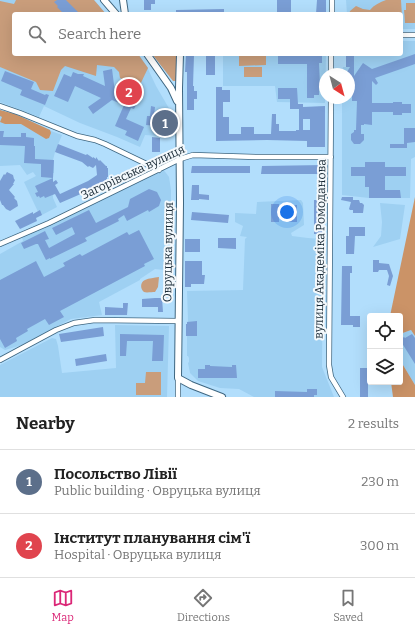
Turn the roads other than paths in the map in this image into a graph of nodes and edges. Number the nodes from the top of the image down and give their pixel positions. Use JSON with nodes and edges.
{"nodes":[{"id":1,"x":104,"y":0,"type":"edge"},
{"id":2,"x":123,"y":0,"type":"edge"},
{"id":3,"x":332,"y":0,"type":"edge"},
{"id":4,"x":114,"y":12,"type":"edge"},
{"id":5,"x":124,"y":12,"type":"edge"},
{"id":6,"x":332,"y":12,"type":"edge"},
{"id":7,"x":403,"y":35,"type":"edge"},
{"id":8,"x":415,"y":35,"type":"edge"},
{"id":9,"x":148,"y":56,"type":"edge"},
{"id":10,"x":180,"y":56,"type":"edge"},
{"id":11,"x":331,"y":56,"type":"edge"},
{"id":12,"x":331,"y":68,"type":"edge"},
{"id":13,"x":331,"y":104,"type":"edge"},
{"id":14,"x":0,"y":106,"type":"edge"},
{"id":15,"x":180,"y":108,"type":"junction"},
{"id":16,"x":331,"y":157,"type":"junction"},
{"id":17,"x":180,"y":159,"type":"junction"},
{"id":18,"x":159,"y":170,"type":"junction"},
{"id":19,"x":0,"y":244,"type":"edge"},
{"id":20,"x":178,"y":321,"type":"junction"},
{"id":21,"x":0,"y":360,"type":"edge"},
{"id":22,"x":178,"y":378,"type":"junction"},
{"id":23,"x":178,"y":397,"type":"edge"},
{"id":24,"x":222,"y":397,"type":"edge"},
{"id":25,"x":343,"y":397,"type":"edge"}],
"edges":[{"from":1,"to":4,"type":"street"},
{"from":2,"to":5,"type":"street"},
{"from":3,"to":6,"type":"street"},
{"from":7,"to":8,"type":"street"},
{"from":9,"to":15,"type":"street","name":"Овруцька вулиця"},
{"from":10,"to":15,"type":"street","name":"Овруцька вулиця"},
{"from":11,"to":12,"type":"street"},
{"from":13,"to":16,"type":"street","name":"вулиця Академіка Ромоданова"},
{"from":14,"to":18,"type":"street"},
{"from":15,"to":17,"type":"street","name":"Овруцька вулиця"},
{"from":16,"to":17,"type":"street","name":"Загорівська вулиця"},
{"from":16,"to":25,"type":"street","name":"вулиця Академіка Ромоданова"},
{"from":17,"to":18,"type":"street","name":"Загорівська вулиця"},
{"from":17,"to":20,"type":"street","name":"Овруцька вулиця"},
{"from":18,"to":19,"type":"street","name":"Загорівська вулиця"},
{"from":20,"to":21,"type":"street"},
{"from":20,"to":22,"type":"street","name":"Овруцька вулиця"},
{"from":22,"to":23,"type":"street","name":"Овруцька вулиця"},
{"from":22,"to":24,"type":"street"}]}
